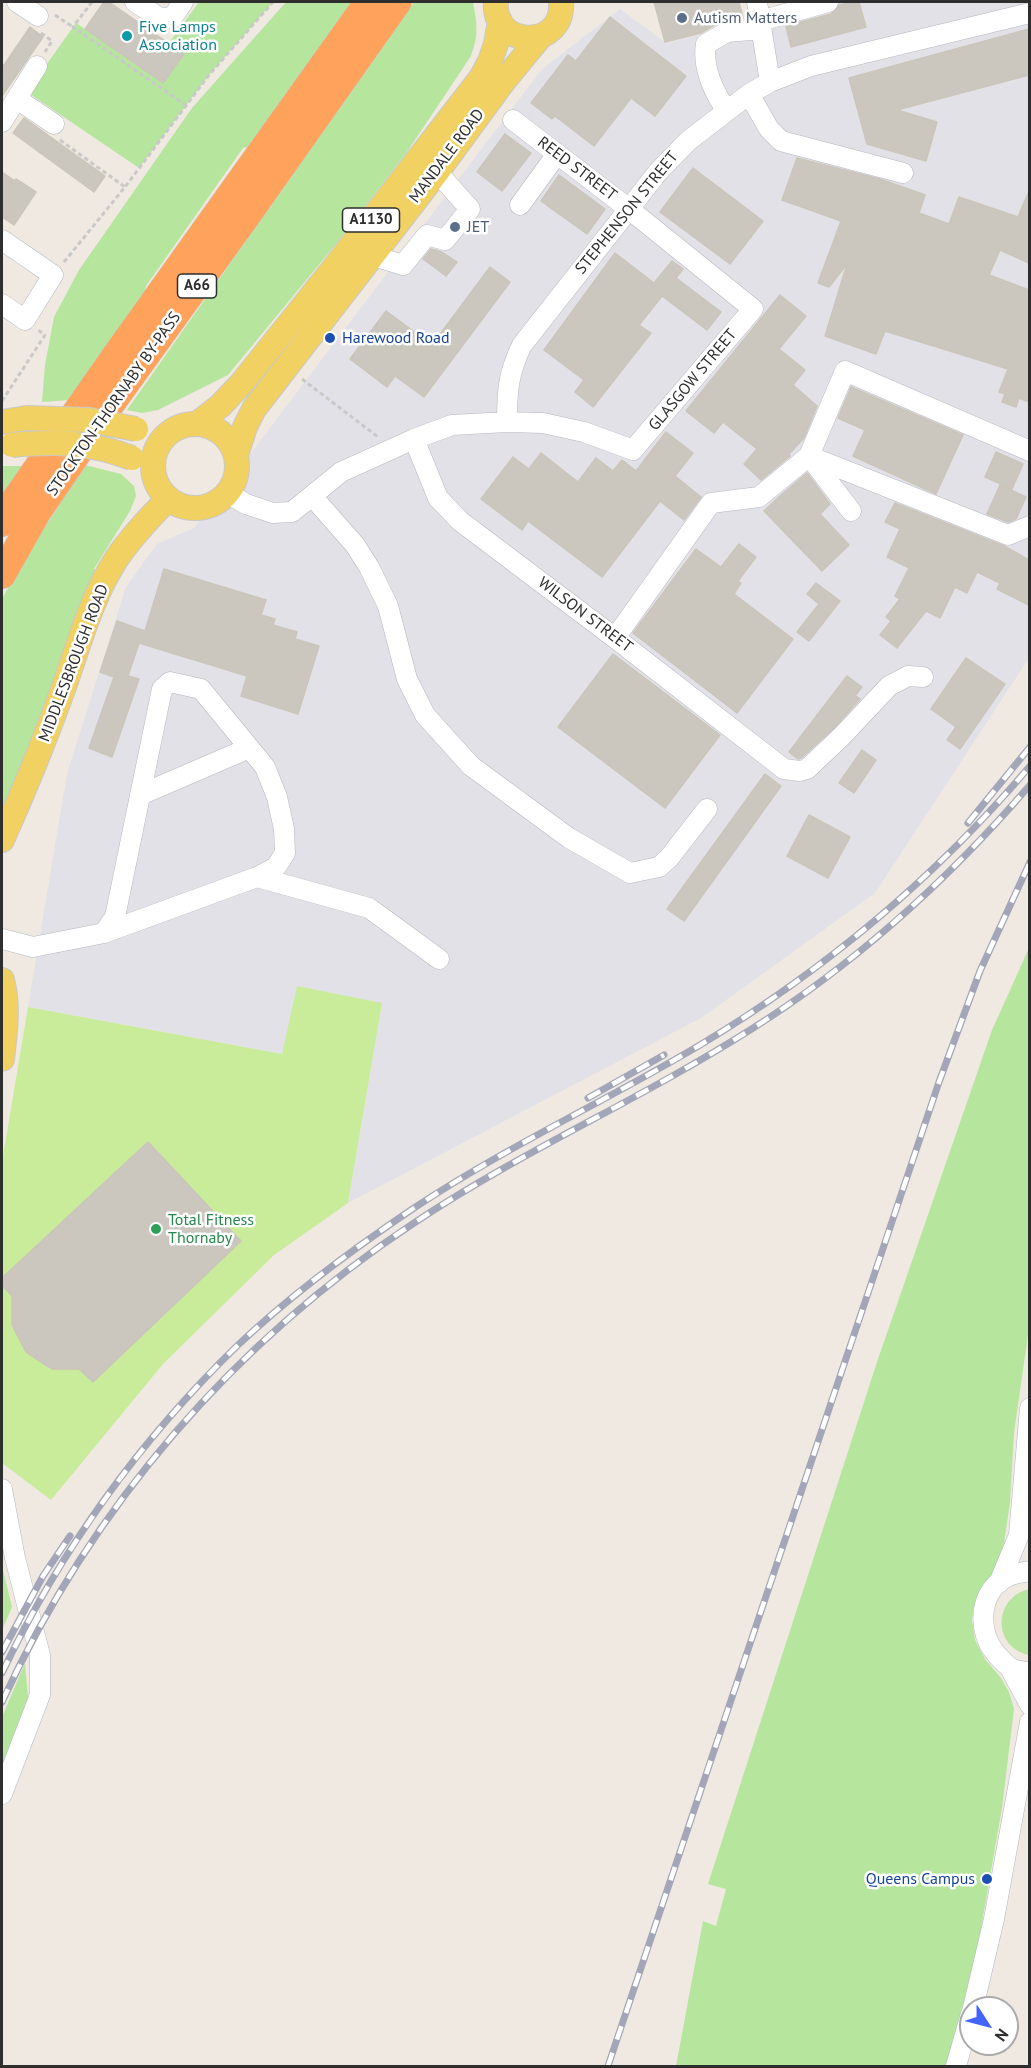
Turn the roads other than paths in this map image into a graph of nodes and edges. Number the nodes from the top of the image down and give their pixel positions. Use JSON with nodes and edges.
{"nodes":[{"id":1,"x":16,"y":2,"type":"edge"},
{"id":2,"x":135,"y":2,"type":"edge"},
{"id":3,"x":183,"y":2,"type":"edge"},
{"id":4,"x":368,"y":2,"type":"edge"},
{"id":5,"x":398,"y":2,"type":"edge"},
{"id":6,"x":584,"y":2,"type":"edge"},
{"id":7,"x":828,"y":2,"type":"edge"},
{"id":8,"x":497,"y":7,"type":"edge"},
{"id":9,"x":561,"y":8,"type":"edge"},
{"id":10,"x":1029,"y":14,"type":"edge"},
{"id":11,"x":38,"y":16,"type":"dead end"},
{"id":12,"x":759,"y":17,"type":"edge"},
{"id":13,"x":540,"y":37,"type":"junction"},
{"id":14,"x":37,"y":66,"type":"dead end"},
{"id":15,"x":770,"y":82,"type":"junction"},
{"id":16,"x":749,"y":94,"type":"junction"},
{"id":17,"x":17,"y":99,"type":"junction"},
{"id":18,"x":727,"y":111,"type":"junction"},
{"id":19,"x":513,"y":120,"type":"dead end"},
{"id":20,"x":2,"y":122,"type":"edge"},
{"id":21,"x":54,"y":124,"type":"road end"},
{"id":22,"x":557,"y":153,"type":"junction"},
{"id":23,"x":438,"y":172,"type":"junction"},
{"id":24,"x":903,"y":173,"type":"dead end"},
{"id":25,"x":520,"y":205,"type":"dead end"},
{"id":26,"x":629,"y":209,"type":"junction"},
{"id":27,"x":2,"y":240,"type":"edge"},
{"id":28,"x":373,"y":256,"type":"junction"},
{"id":29,"x":2,"y":304,"type":"edge"},
{"id":30,"x":753,"y":309,"type":"joint"},
{"id":31,"x":2,"y":422,"type":"edge"},
{"id":32,"x":507,"y":422,"type":"junction"},
{"id":33,"x":198,"y":423,"type":"junction"},
{"id":34,"x":170,"y":431,"type":"junction"},
{"id":35,"x":414,"y":439,"type":"junction"},
{"id":36,"x":7,"y":447,"type":"edge"},
{"id":37,"x":1029,"y":451,"type":"edge"},
{"id":38,"x":236,"y":455,"type":"junction"},
{"id":39,"x":809,"y":456,"type":"junction"},
{"id":40,"x":154,"y":478,"type":"junction"},
{"id":41,"x":228,"y":493,"type":"junction"},
{"id":42,"x":312,"y":496,"type":"junction"},
{"id":43,"x":168,"y":499,"type":"junction"},
{"id":44,"x":851,"y":511,"type":"dead end"},
{"id":45,"x":2,"y":523,"type":"edge"},
{"id":46,"x":1029,"y":526,"type":"edge"},
{"id":47,"x":2,"y":575,"type":"edge"},
{"id":48,"x":615,"y":638,"type":"junction"},
{"id":49,"x":923,"y":677,"type":"dead end"},
{"id":50,"x":249,"y":748,"type":"junction"},
{"id":51,"x":140,"y":795,"type":"junction"},
{"id":52,"x":707,"y":809,"type":"dead end"},
{"id":53,"x":2,"y":840,"type":"edge"},
{"id":54,"x":257,"y":878,"type":"junction"},
{"id":55,"x":104,"y":933,"type":"junction"},
{"id":56,"x":2,"y":939,"type":"edge"},
{"id":57,"x":439,"y":959,"type":"dead end"},
{"id":58,"x":2,"y":980,"type":"edge"},
{"id":59,"x":2,"y":1059,"type":"edge"},
{"id":60,"x":1029,"y":1408,"type":"edge"},
{"id":61,"x":2,"y":1489,"type":"edge"},
{"id":62,"x":1024,"y":1542,"type":"edge"},
{"id":63,"x":1029,"y":1571,"type":"edge"},
{"id":64,"x":999,"y":1583,"type":"junction"},
{"id":65,"x":1010,"y":1668,"type":"junction"},
{"id":66,"x":1029,"y":1673,"type":"edge"},
{"id":67,"x":1029,"y":1705,"type":"edge"},
{"id":68,"x":1029,"y":1722,"type":"edge"},
{"id":69,"x":2,"y":1794,"type":"edge"},
{"id":70,"x":976,"y":1996,"type":"edge"}],
"edges":[{"from":1,"to":11,"type":"street"},
{"from":2,"to":3,"type":"street"},
{"from":4,"to":45,"type":"highway","name":"STOCKTON-THORNABY BY-PASS","number":"A66"},
{"from":5,"to":47,"type":"highway","name":"STOCKTON-THORNABY BY-PASS","number":"A66"},
{"from":6,"to":9,"type":"main road","name":"MANDALE ROAD"},
{"from":7,"to":12,"type":"street"},
{"from":8,"to":13,"type":"main road","name":"MANDALE ROAD"},
{"from":8,"to":33,"type":"main road","name":"MANDALE ROAD","number":"A1130"},
{"from":9,"to":13,"type":"main road","name":"MANDALE ROAD"},
{"from":10,"to":15,"type":"street","name":"STEPHENSON STREET"},
{"from":12,"to":15,"type":"street"},
{"from":12,"to":18,"type":"street"},
{"from":13,"to":23,"type":"main road","name":"MANDALE ROAD","number":"A1130"},
{"from":14,"to":17,"type":"street"},
{"from":15,"to":16,"type":"street","name":"STEPHENSON STREET"},
{"from":16,"to":18,"type":"street","name":"STEPHENSON STREET"},
{"from":16,"to":24,"type":"street"},
{"from":17,"to":20,"type":"street"},
{"from":17,"to":21,"type":"street"},
{"from":18,"to":26,"type":"street","name":"STEPHENSON STREET"},
{"from":19,"to":22,"type":"street","name":"REED STREET"},
{"from":22,"to":25,"type":"street"},
{"from":22,"to":26,"type":"street","name":"REED STREET"},
{"from":23,"to":28,"type":"main road","name":"MANDALE ROAD","number":"A1130"},
{"from":23,"to":28,"type":"street"},
{"from":26,"to":30,"type":"street","name":"REED STREET"},
{"from":26,"to":32,"type":"street","name":"STEPHENSON STREET"},
{"from":27,"to":29,"type":"street"},
{"from":28,"to":38,"type":"main road","name":"MANDALE ROAD","number":"A1130"},
{"from":30,"to":32,"type":"street","name":"GLASGOW STREET"},
{"from":31,"to":34,"type":"main road","number":"A1130","bridge":true},
{"from":32,"to":35,"type":"street"},
{"from":33,"to":34,"type":"main road","number":"A1130"},
{"from":33,"to":38,"type":"main road"},
{"from":34,"to":40,"type":"main road"},
{"from":35,"to":42,"type":"street"},
{"from":35,"to":48,"type":"street","name":"WILSON STREET"},
{"from":36,"to":40,"type":"main road","bridge":true},
{"from":37,"to":39,"type":"street"},
{"from":38,"to":41,"type":"main road","number":"A1130"},
{"from":39,"to":44,"type":"street"},
{"from":39,"to":46,"type":"street"},
{"from":39,"to":48,"type":"street"},
{"from":40,"to":43,"type":"main road"},
{"from":41,"to":42,"type":"street"},
{"from":41,"to":43,"type":"main road"},
{"from":42,"to":52,"type":"street"},
{"from":43,"to":53,"type":"main road","name":"MIDDLESBROUGH ROAD"},
{"from":48,"to":49,"type":"street","name":"WILSON STREET"},
{"from":50,"to":51,"type":"street"},
{"from":50,"to":51,"type":"street"},
{"from":50,"to":54,"type":"street"},
{"from":51,"to":55,"type":"street"},
{"from":54,"to":55,"type":"street"},
{"from":54,"to":57,"type":"street"},
{"from":55,"to":56,"type":"street"},
{"from":58,"to":59,"type":"main road"},
{"from":60,"to":62,"type":"street"},
{"from":61,"to":69,"type":"street"},
{"from":62,"to":64,"type":"street"},
{"from":63,"to":64,"type":"street"},
{"from":64,"to":65,"type":"street"},
{"from":65,"to":66,"type":"street"},
{"from":65,"to":67,"type":"street"},
{"from":68,"to":70,"type":"street"}]}
